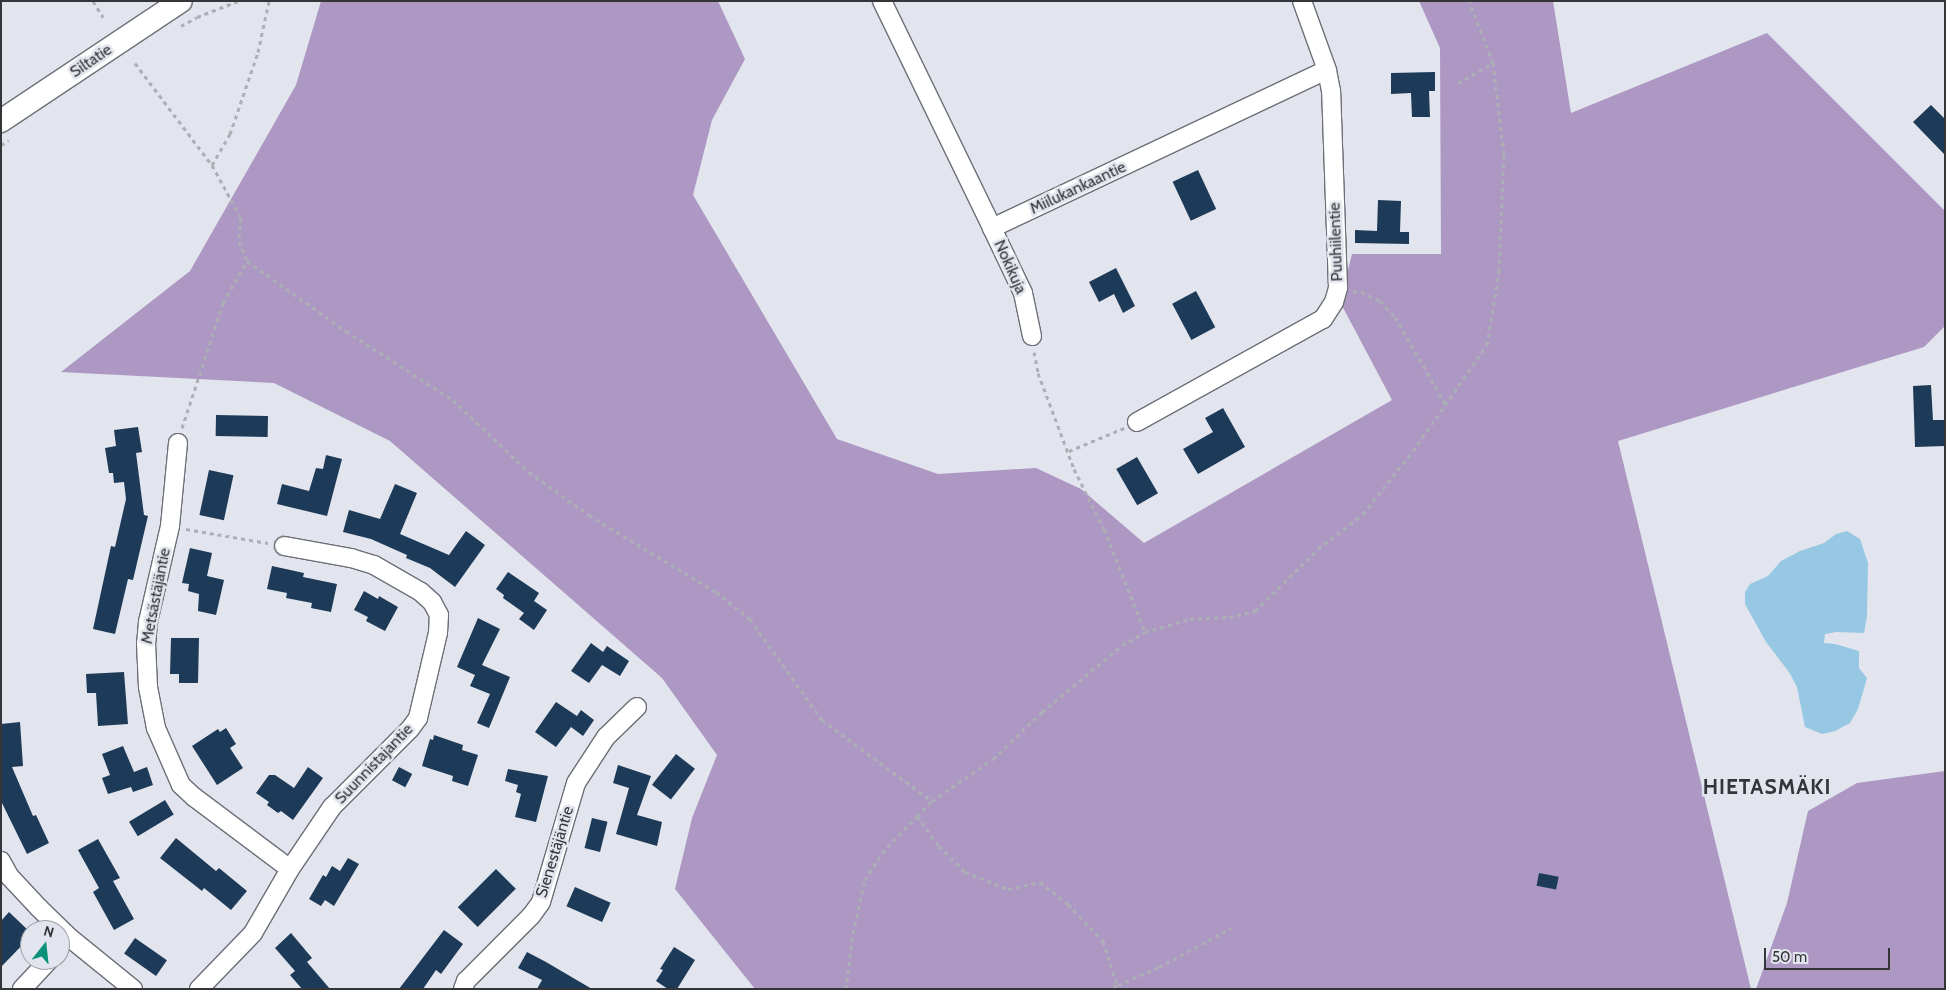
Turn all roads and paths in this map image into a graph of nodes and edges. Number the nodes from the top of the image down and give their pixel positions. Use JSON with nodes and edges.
{"nodes":[{"id":1,"x":93,"y":1,"type":"edge"},
{"id":2,"x":181,"y":1,"type":"edge"},
{"id":3,"x":269,"y":1,"type":"edge"},
{"id":4,"x":882,"y":1,"type":"edge"},
{"id":5,"x":1302,"y":1,"type":"edge"},
{"id":6,"x":1469,"y":1,"type":"edge"},
{"id":7,"x":103,"y":17,"type":"dead end"},
{"id":8,"x":135,"y":63,"type":"dead end"},
{"id":9,"x":1493,"y":63,"type":"junction"},
{"id":10,"x":1327,"y":70,"type":"junction"},
{"id":11,"x":1458,"y":83,"type":"dead end"},
{"id":12,"x":1,"y":121,"type":"edge"},
{"id":13,"x":212,"y":165,"type":"junction"},
{"id":14,"x":992,"y":228,"type":"junction"},
{"id":15,"x":247,"y":261,"type":"junction"},
{"id":16,"x":1338,"y":288,"type":"junction"},
{"id":17,"x":1032,"y":336,"type":"joint"},
{"id":18,"x":1446,"y":405,"type":"junction"},
{"id":19,"x":1137,"y":422,"type":"joint"},
{"id":20,"x":178,"y":443,"type":"joint"},
{"id":21,"x":1069,"y":451,"type":"junction"},
{"id":22,"x":170,"y":526,"type":"junction"},
{"id":23,"x":284,"y":546,"type":"joint"},
{"id":24,"x":1145,"y":632,"type":"junction"},
{"id":25,"x":637,"y":708,"type":"dead end"},
{"id":26,"x":932,"y":801,"type":"junction"},
{"id":27,"x":917,"y":816,"type":"junction"},
{"id":28,"x":1,"y":861,"type":"edge"},
{"id":29,"x":290,"y":869,"type":"junction"},
{"id":30,"x":46,"y":920,"type":"edge"},
{"id":31,"x":1231,"y":928,"type":"dead end"},
{"id":32,"x":70,"y":946,"type":"edge"},
{"id":33,"x":40,"y":970,"type":"edge"},
{"id":34,"x":1118,"y":985,"type":"junction"},
{"id":35,"x":22,"y":989,"type":"edge"},
{"id":36,"x":133,"y":989,"type":"edge"},
{"id":37,"x":199,"y":989,"type":"edge"},
{"id":38,"x":462,"y":989,"type":"edge"},
{"id":39,"x":846,"y":989,"type":"edge"},
{"id":40,"x":1110,"y":989,"type":"edge"}],
"edges":[{"from":1,"to":7,"type":"path"},
{"from":2,"to":12,"type":"street","name":"Siltatie"},
{"from":3,"to":13,"type":"path"},
{"from":4,"to":14,"type":"street"},
{"from":5,"to":10,"type":"street"},
{"from":6,"to":9,"type":"path"},
{"from":8,"to":13,"type":"path"},
{"from":9,"to":11,"type":"path"},
{"from":9,"to":18,"type":"path"},
{"from":10,"to":14,"type":"street","name":"Miilukankaantie"},
{"from":10,"to":16,"type":"street","name":"Puuhiilentie"},
{"from":13,"to":15,"type":"path"},
{"from":14,"to":17,"type":"street","name":"Nokikuja"},
{"from":15,"to":20,"type":"path"},
{"from":15,"to":26,"type":"path"},
{"from":16,"to":18,"type":"path"},
{"from":16,"to":19,"type":"street","name":"Puuhiilentie"},
{"from":17,"to":21,"type":"path"},
{"from":18,"to":24,"type":"path"},
{"from":19,"to":21,"type":"path"},
{"from":20,"to":22,"type":"street","name":"Metsästäjäntie"},
{"from":21,"to":24,"type":"path"},
{"from":22,"to":23,"type":"path"},
{"from":22,"to":29,"type":"street","name":"Metsästäjäntie"},
{"from":23,"to":29,"type":"street","name":"Suunnistajantie"},
{"from":24,"to":26,"type":"path"},
{"from":25,"to":38,"type":"street","name":"Sienestäjäntie"},
{"from":26,"to":27,"type":"path"},
{"from":27,"to":34,"type":"path"},
{"from":27,"to":39,"type":"path"},
{"from":28,"to":30,"type":"street"},
{"from":29,"to":37,"type":"street","name":"Suunnistajantie"},
{"from":31,"to":34,"type":"path"},
{"from":32,"to":36,"type":"street"},
{"from":33,"to":35,"type":"street"},
{"from":34,"to":40,"type":"path"}]}
